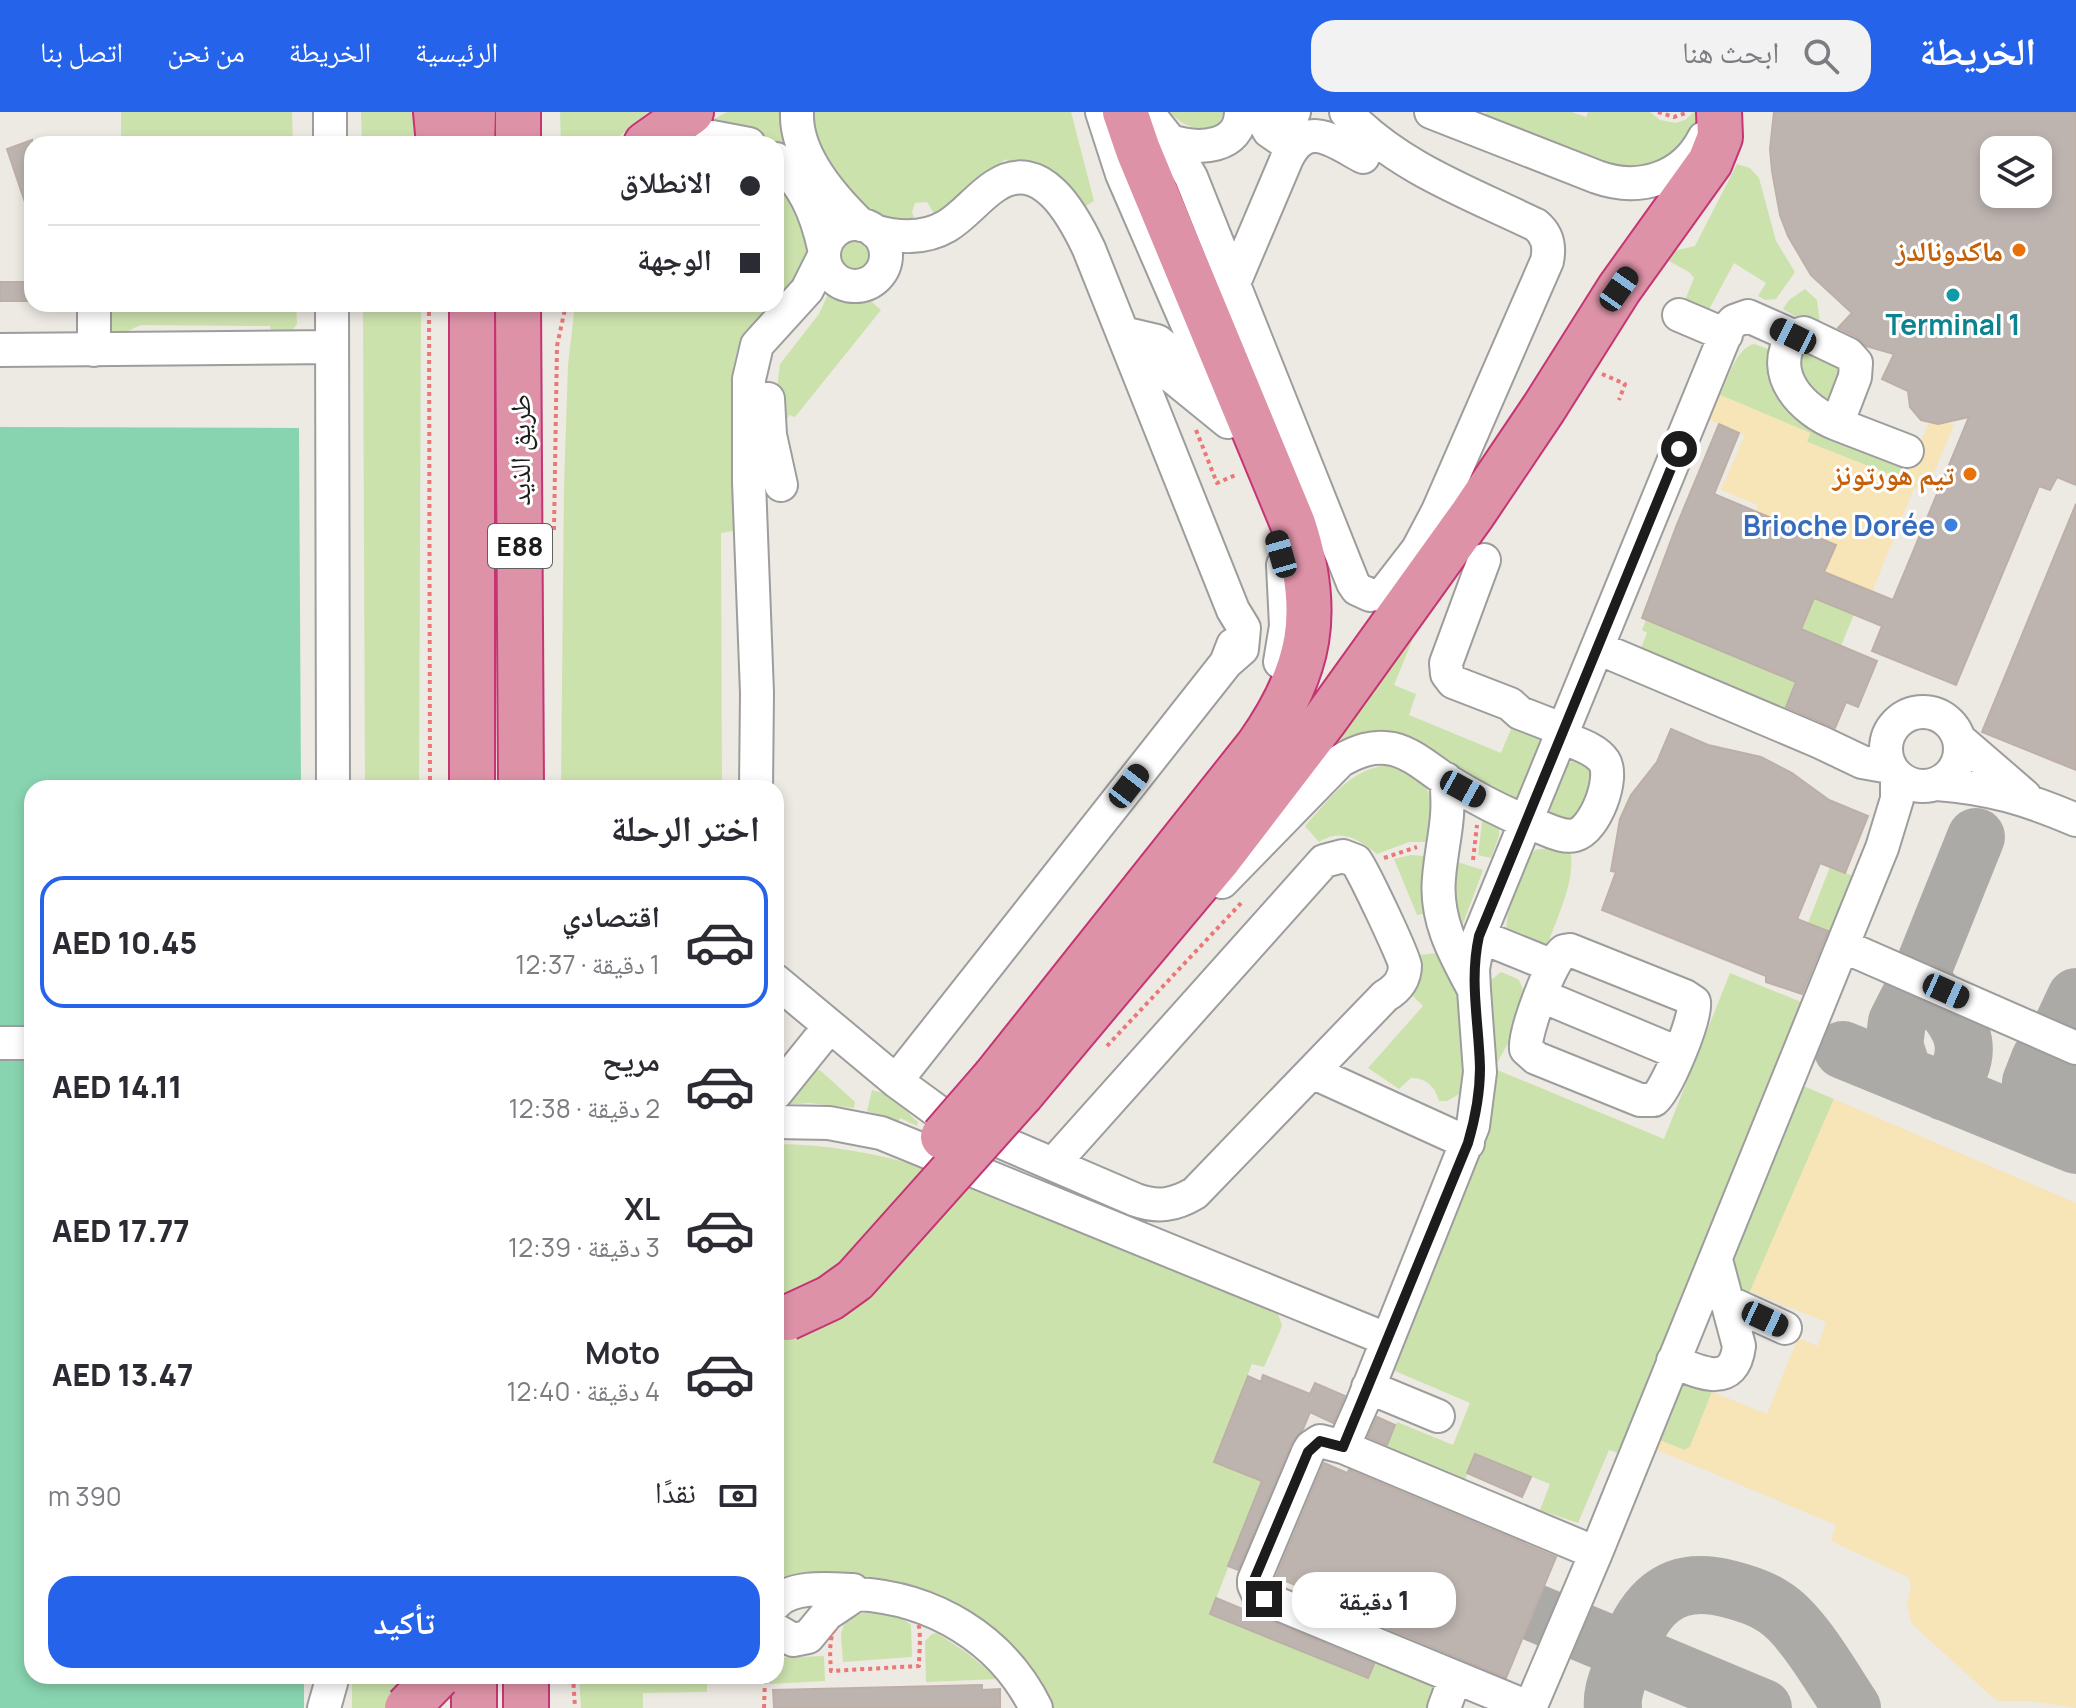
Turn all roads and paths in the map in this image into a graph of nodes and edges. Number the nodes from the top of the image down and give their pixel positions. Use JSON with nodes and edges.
{"nodes":[{"id":1,"x":330,"y":112,"type":"edge"},
{"id":2,"x":436,"y":112,"type":"edge"},
{"id":3,"x":473,"y":112,"type":"edge"},
{"id":4,"x":518,"y":112,"type":"edge"},
{"id":5,"x":691,"y":112,"type":"edge"},
{"id":6,"x":797,"y":112,"type":"edge"},
{"id":7,"x":1102,"y":112,"type":"edge"},
{"id":8,"x":1125,"y":112,"type":"edge"},
{"id":9,"x":1147,"y":112,"type":"edge"},
{"id":10,"x":1294,"y":112,"type":"edge"},
{"id":11,"x":1346,"y":112,"type":"edge"},
{"id":12,"x":1431,"y":112,"type":"edge"},
{"id":13,"x":1658,"y":112,"type":"edge"},
{"id":14,"x":1688,"y":112,"type":"edge"},
{"id":15,"x":1712,"y":112,"type":"edge"},
{"id":16,"x":1719,"y":112,"type":"edge"},
{"id":17,"x":1253,"y":113,"type":"edge"},
{"id":18,"x":330,"y":136,"type":"edge"},
{"id":19,"x":438,"y":136,"type":"edge"},
{"id":20,"x":472,"y":136,"type":"edge"},
{"id":21,"x":518,"y":136,"type":"edge"},
{"id":22,"x":657,"y":136,"type":"edge"},
{"id":23,"x":1170,"y":141,"type":"junction"},
{"id":24,"x":1292,"y":147,"type":"junction"},
{"id":25,"x":1363,"y":157,"type":"dead end"},
{"id":26,"x":784,"y":167,"type":"edge"},
{"id":27,"x":868,"y":228,"type":"junction"},
{"id":28,"x":825,"y":260,"type":"junction"},
{"id":29,"x":1234,"y":283,"type":"junction"},
{"id":30,"x":94,"y":312,"type":"edge"},
{"id":31,"x":332,"y":312,"type":"edge"},
{"id":32,"x":429,"y":312,"type":"edge"},
{"id":33,"x":470,"y":312,"type":"edge"},
{"id":34,"x":518,"y":312,"type":"edge"},
{"id":35,"x":546,"y":312,"type":"edge"},
{"id":36,"x":564,"y":312,"type":"edge"},
{"id":37,"x":1679,"y":315,"type":"dead end"},
{"id":38,"x":1123,"y":333,"type":"junction"},
{"id":39,"x":1726,"y":335,"type":"junction"},
{"id":40,"x":1793,"y":336,"type":"junction"},
{"id":41,"x":332,"y":347,"type":"junction"},
{"id":42,"x":0,"y":350,"type":"edge"},
{"id":43,"x":94,"y":350,"type":"junction"},
{"id":44,"x":1138,"y":370,"type":"junction"},
{"id":45,"x":1599,"y":373,"type":"dead end"},
{"id":46,"x":1212,"y":384,"type":"junction"},
{"id":47,"x":1619,"y":400,"type":"dead end"},
{"id":48,"x":1192,"y":422,"type":"dead end"},
{"id":49,"x":1228,"y":422,"type":"junction"},
{"id":50,"x":1837,"y":424,"type":"junction"},
{"id":51,"x":1907,"y":451,"type":"dead end"},
{"id":52,"x":1248,"y":470,"type":"junction"},
{"id":53,"x":781,"y":485,"type":"dead end"},
{"id":54,"x":519,"y":503,"type":"junction"},
{"id":55,"x":554,"y":537,"type":"dead end"},
{"id":56,"x":1484,"y":560,"type":"dead end"},
{"id":57,"x":1598,"y":648,"type":"junction"},
{"id":58,"x":1564,"y":729,"type":"junction"},
{"id":59,"x":1959,"y":739,"type":"junction"},
{"id":60,"x":1907,"y":770,"type":"junction"},
{"id":61,"x":1446,"y":779,"type":"junction"},
{"id":62,"x":333,"y":780,"type":"edge"},
{"id":63,"x":430,"y":780,"type":"edge"},
{"id":64,"x":472,"y":780,"type":"edge"},
{"id":65,"x":521,"y":780,"type":"edge"},
{"id":66,"x":756,"y":780,"type":"edge"},
{"id":67,"x":1223,"y":791,"type":"junction"},
{"id":68,"x":2031,"y":800,"type":"junction"},
{"id":69,"x":2076,"y":820,"type":"edge"},
{"id":70,"x":1525,"y":821,"type":"junction"},
{"id":71,"x":1443,"y":851,"type":"junction"},
{"id":72,"x":1371,"y":873,"type":"junction"},
{"id":73,"x":1163,"y":925,"type":"junction"},
{"id":74,"x":1477,"y":944,"type":"junction"},
{"id":75,"x":1843,"y":946,"type":"junction"},
{"id":76,"x":1547,"y":981,"type":"junction"},
{"id":77,"x":784,"y":988,"type":"edge"},
{"id":78,"x":1474,"y":990,"type":"junction"},
{"id":79,"x":822,"y":1020,"type":"junction"},
{"id":80,"x":0,"y":1043,"type":"edge"},
{"id":81,"x":24,"y":1043,"type":"edge"},
{"id":82,"x":2076,"y":1048,"type":"edge"},
{"id":83,"x":1678,"y":1053,"type":"junction"},
{"id":84,"x":784,"y":1054,"type":"edge"},
{"id":85,"x":1322,"y":1061,"type":"junction"},
{"id":86,"x":784,"y":1080,"type":"edge"},
{"id":87,"x":896,"y":1081,"type":"junction"},
{"id":88,"x":1009,"y":1085,"type":"junction"},
{"id":89,"x":784,"y":1122,"type":"edge"},
{"id":90,"x":1470,"y":1134,"type":"junction"},
{"id":91,"x":1054,"y":1163,"type":"junction"},
{"id":92,"x":1716,"y":1260,"type":"junction"},
{"id":93,"x":1726,"y":1301,"type":"junction"},
{"id":94,"x":784,"y":1321,"type":"edge"},
{"id":95,"x":1785,"y":1328,"type":"dead end"},
{"id":96,"x":1386,"y":1339,"type":"junction"},
{"id":97,"x":1673,"y":1361,"type":"junction"},
{"id":98,"x":1368,"y":1387,"type":"junction"},
{"id":99,"x":1438,"y":1416,"type":"dead end"},
{"id":100,"x":1343,"y":1447,"type":"junction"},
{"id":101,"x":1596,"y":1553,"type":"junction"},
{"id":102,"x":857,"y":1594,"type":"junction"},
{"id":103,"x":784,"y":1596,"type":"edge"},
{"id":104,"x":919,"y":1626,"type":"joint"},
{"id":105,"x":784,"y":1635,"type":"edge"},
{"id":106,"x":1455,"y":1678,"type":"junction"},
{"id":107,"x":331,"y":1684,"type":"edge"},
{"id":108,"x":345,"y":1684,"type":"edge"},
{"id":109,"x":432,"y":1684,"type":"edge"},
{"id":110,"x":440,"y":1684,"type":"edge"},
{"id":111,"x":474,"y":1684,"type":"edge"},
{"id":112,"x":526,"y":1684,"type":"edge"},
{"id":113,"x":574,"y":1684,"type":"edge"},
{"id":114,"x":765,"y":1684,"type":"edge"},
{"id":115,"x":324,"y":1708,"type":"edge"},
{"id":116,"x":340,"y":1708,"type":"edge"},
{"id":117,"x":407,"y":1708,"type":"edge"},
{"id":118,"x":441,"y":1708,"type":"edge"},
{"id":119,"x":474,"y":1708,"type":"edge"},
{"id":120,"x":526,"y":1708,"type":"edge"},
{"id":121,"x":575,"y":1708,"type":"edge"},
{"id":122,"x":764,"y":1708,"type":"edge"},
{"id":123,"x":1036,"y":1708,"type":"edge"},
{"id":124,"x":1444,"y":1708,"type":"edge"},
{"id":125,"x":1530,"y":1708,"type":"edge"}],
"edges":[{"from":1,"to":18,"type":"street"},
{"from":2,"to":19,"type":"highway"},
{"from":3,"to":20,"type":"highway"},
{"from":4,"to":21,"type":"highway"},
{"from":5,"to":22,"type":"highway"},
{"from":6,"to":27,"type":"street"},
{"from":7,"to":46,"type":"street"},
{"from":8,"to":67,"type":"highway"},
{"from":9,"to":23,"type":"street"},
{"from":10,"to":17,"type":"street"},
{"from":11,"to":29,"type":"street"},
{"from":12,"to":15,"type":"street"},
{"from":13,"to":14,"type":"path"},
{"from":16,"to":73,"type":"highway"},
{"from":17,"to":23,"type":"street"},
{"from":17,"to":24,"type":"street"},
{"from":23,"to":29,"type":"street"},
{"from":24,"to":25,"type":"street"},
{"from":24,"to":29,"type":"street"},
{"from":26,"to":28,"type":"street"},
{"from":27,"to":28,"type":"street"},
{"from":27,"to":28,"type":"street"},
{"from":27,"to":38,"type":"street"},
{"from":28,"to":53,"type":"street"},
{"from":28,"to":66,"type":"street"},
{"from":30,"to":43,"type":"street"},
{"from":31,"to":41,"type":"street"},
{"from":32,"to":63,"type":"path"},
{"from":33,"to":64,"type":"highway","name":"طريق الذيد","number":"E88"},
{"from":34,"to":54,"type":"highway","name":"طريق الذيد","number":"E88"},
{"from":35,"to":54,"type":"highway"},
{"from":36,"to":55,"type":"path"},
{"from":37,"to":39,"type":"street"},
{"from":38,"to":44,"type":"street"},
{"from":38,"to":46,"type":"street"},
{"from":39,"to":40,"type":"street"},
{"from":39,"to":57,"type":"street"},
{"from":40,"to":50,"type":"street"},
{"from":40,"to":50,"type":"street"},
{"from":41,"to":43,"type":"street"},
{"from":41,"to":62,"type":"street"},
{"from":42,"to":43,"type":"street"},
{"from":44,"to":49,"type":"street"},
{"from":44,"to":87,"type":"street"},
{"from":45,"to":47,"type":"path"},
{"from":46,"to":49,"type":"street"},
{"from":48,"to":52,"type":"path"},
{"from":49,"to":52,"type":"street"},
{"from":50,"to":51,"type":"street"},
{"from":52,"to":67,"type":"street"},
{"from":54,"to":65,"type":"highway","name":"طريق الذيد","number":"E88"},
{"from":56,"to":58,"type":"street"},
{"from":57,"to":58,"type":"street"},
{"from":57,"to":60,"type":"street"},
{"from":58,"to":70,"type":"street"},
{"from":58,"to":70,"type":"street"},
{"from":59,"to":60,"type":"street"},
{"from":59,"to":60,"type":"street"},
{"from":59,"to":68,"type":"street"},
{"from":60,"to":68,"type":"street"},
{"from":60,"to":75,"type":"street"},
{"from":61,"to":70,"type":"street"},
{"from":61,"to":71,"type":"street"},
{"from":61,"to":73,"type":"street"},
{"from":67,"to":88,"type":"highway"},
{"from":68,"to":69,"type":"street"},
{"from":70,"to":74,"type":"street"},
{"from":71,"to":72,"type":"path"},
{"from":71,"to":78,"type":"street"},
{"from":72,"to":85,"type":"street"},
{"from":72,"to":91,"type":"street"},
{"from":73,"to":88,"type":"highway"},
{"from":74,"to":76,"type":"street"},
{"from":74,"to":78,"type":"street"},
{"from":75,"to":82,"type":"street"},
{"from":75,"to":92,"type":"street"},
{"from":76,"to":83,"type":"street"},
{"from":76,"to":83,"type":"street"},
{"from":76,"to":83,"type":"street"},
{"from":77,"to":79,"type":"street"},
{"from":78,"to":90,"type":"street"},
{"from":79,"to":84,"type":"street"},
{"from":79,"to":86,"type":"street"},
{"from":79,"to":87,"type":"street"},
{"from":80,"to":81,"type":"street"},
{"from":85,"to":90,"type":"street"},
{"from":85,"to":91,"type":"street"},
{"from":87,"to":91,"type":"street"},
{"from":88,"to":94,"type":"highway","bridge":true},
{"from":89,"to":96,"type":"street"},
{"from":90,"to":96,"type":"street"},
{"from":92,"to":93,"type":"street"},
{"from":92,"to":97,"type":"street"},
{"from":93,"to":95,"type":"street"},
{"from":93,"to":97,"type":"street"},
{"from":96,"to":98,"type":"street"},
{"from":97,"to":101,"type":"street"},
{"from":98,"to":99,"type":"street"},
{"from":98,"to":100,"type":"street"},
{"from":100,"to":101,"type":"street"},
{"from":100,"to":106,"type":"street"},
{"from":101,"to":125,"type":"street"},
{"from":102,"to":103,"type":"street"},
{"from":102,"to":105,"type":"street"},
{"from":102,"to":123,"type":"street"},
{"from":104,"to":104,"type":"path"},
{"from":106,"to":124,"type":"street"},
{"from":106,"to":125,"type":"street"},
{"from":107,"to":115,"type":"street"},
{"from":108,"to":116,"type":"street"},
{"from":109,"to":117,"type":"highway","bridge":true},
{"from":110,"to":118,"type":"highway"},
{"from":111,"to":119,"type":"highway"},
{"from":112,"to":120,"type":"highway"},
{"from":113,"to":121,"type":"path"},
{"from":114,"to":122,"type":"path"}]}
